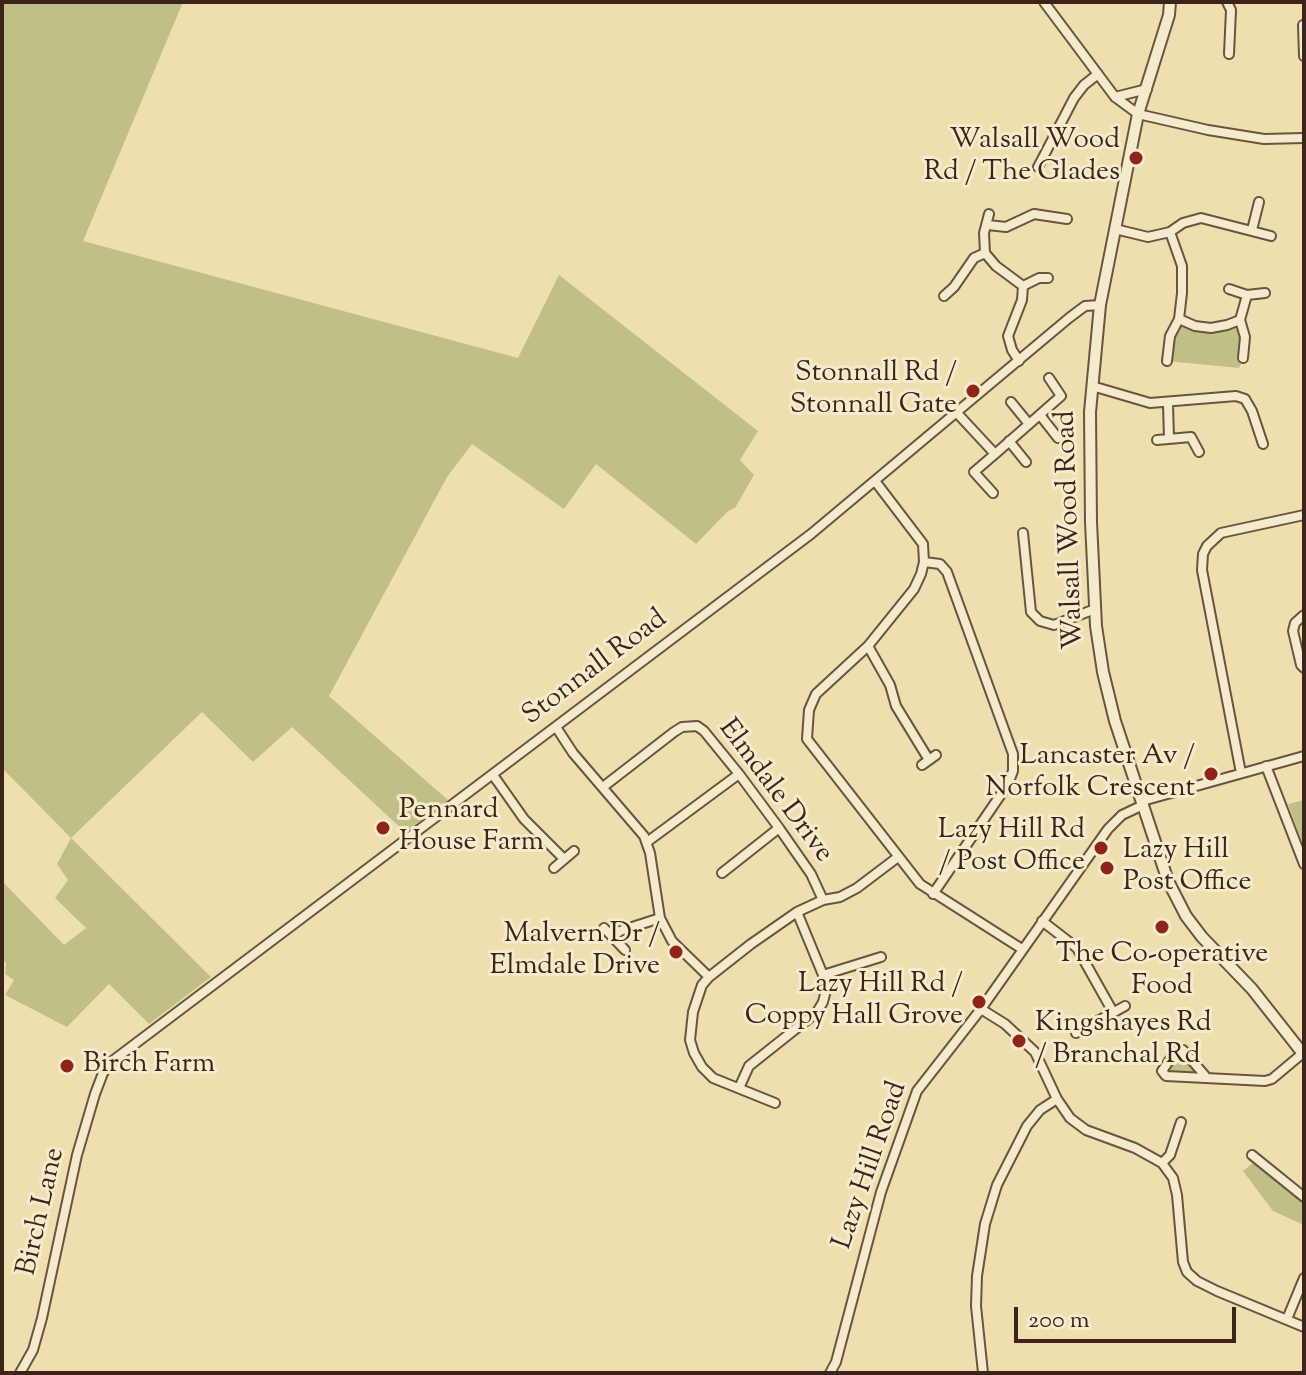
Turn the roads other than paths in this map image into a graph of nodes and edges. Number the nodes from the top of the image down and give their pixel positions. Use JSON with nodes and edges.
{"nodes":[{"id":1,"x":1044,"y":2,"type":"edge"},
{"id":2,"x":1170,"y":2,"type":"edge"},
{"id":3,"x":1227,"y":2,"type":"edge"},
{"id":4,"x":1303,"y":25,"type":"edge"},
{"id":5,"x":1304,"y":49,"type":"edge"},
{"id":6,"x":1229,"y":54,"type":"dead end"},
{"id":7,"x":1304,"y":56,"type":"edge"},
{"id":8,"x":1098,"y":74,"type":"junction"},
{"id":9,"x":1147,"y":89,"type":"junction"},
{"id":10,"x":1115,"y":97,"type":"junction"},
{"id":11,"x":1138,"y":114,"type":"junction"},
{"id":12,"x":1304,"y":138,"type":"edge"},
{"id":13,"x":1038,"y":167,"type":"dead end"},
{"id":14,"x":1259,"y":202,"type":"dead end"},
{"id":15,"x":1060,"y":204,"type":"dead end"},
{"id":16,"x":989,"y":214,"type":"dead end"},
{"id":17,"x":1056,"y":216,"type":"junction"},
{"id":18,"x":1067,"y":219,"type":"dead end"},
{"id":19,"x":988,"y":225,"type":"junction"},
{"id":20,"x":1115,"y":229,"type":"junction"},
{"id":21,"x":1252,"y":230,"type":"junction"},
{"id":22,"x":1170,"y":232,"type":"junction"},
{"id":23,"x":1271,"y":236,"type":"dead end"},
{"id":24,"x":985,"y":253,"type":"junction"},
{"id":25,"x":1048,"y":278,"type":"dead end"},
{"id":26,"x":1023,"y":286,"type":"junction"},
{"id":27,"x":954,"y":287,"type":"junction"},
{"id":28,"x":1229,"y":289,"type":"dead end"},
{"id":29,"x":1265,"y":293,"type":"dead end"},
{"id":30,"x":962,"y":295,"type":"dead end"},
{"id":31,"x":1247,"y":295,"type":"junction"},
{"id":32,"x":944,"y":296,"type":"dead end"},
{"id":33,"x":1100,"y":305,"type":"junction"},
{"id":34,"x":1179,"y":319,"type":"junction"},
{"id":35,"x":1240,"y":320,"type":"junction"},
{"id":36,"x":1243,"y":358,"type":"dead end"},
{"id":37,"x":1019,"y":361,"type":"junction"},
{"id":38,"x":1167,"y":361,"type":"dead end"},
{"id":39,"x":1049,"y":378,"type":"dead end"},
{"id":40,"x":1092,"y":386,"type":"junction"},
{"id":41,"x":1011,"y":402,"type":"dead end"},
{"id":42,"x":1168,"y":404,"type":"junction"},
{"id":43,"x":957,"y":413,"type":"junction"},
{"id":44,"x":1040,"y":415,"type":"junction"},
{"id":45,"x":1029,"y":424,"type":"junction"},
{"id":46,"x":1058,"y":438,"type":"dead end"},
{"id":47,"x":1169,"y":438,"type":"junction"},
{"id":48,"x":1157,"y":440,"type":"dead end"},
{"id":49,"x":1009,"y":441,"type":"junction"},
{"id":50,"x":1263,"y":444,"type":"dead end"},
{"id":51,"x":1199,"y":452,"type":"dead end"},
{"id":52,"x":995,"y":454,"type":"junction"},
{"id":53,"x":1026,"y":462,"type":"dead end"},
{"id":54,"x":875,"y":481,"type":"junction"},
{"id":55,"x":993,"y":493,"type":"dead end"},
{"id":56,"x":1304,"y":515,"type":"edge"},
{"id":57,"x":1023,"y":533,"type":"dead end"},
{"id":58,"x":924,"y":562,"type":"junction"},
{"id":59,"x":1095,"y":609,"type":"junction"},
{"id":60,"x":1304,"y":615,"type":"edge"},
{"id":61,"x":868,"y":646,"type":"junction"},
{"id":62,"x":1304,"y":668,"type":"edge"},
{"id":63,"x":556,"y":727,"type":"junction"},
{"id":64,"x":1304,"y":756,"type":"edge"},
{"id":65,"x":929,"y":760,"type":"dead end"},
{"id":66,"x":1266,"y":766,"type":"junction"},
{"id":67,"x":1241,"y":773,"type":"junction"},
{"id":68,"x":739,"y":774,"type":"junction"},
{"id":69,"x":493,"y":775,"type":"junction"},
{"id":70,"x":603,"y":787,"type":"junction"},
{"id":71,"x":1141,"y":806,"type":"junction"},
{"id":72,"x":779,"y":828,"type":"junction"},
{"id":73,"x":647,"y":842,"type":"junction"},
{"id":74,"x":574,"y":851,"type":"dead end"},
{"id":75,"x":898,"y":857,"type":"junction"},
{"id":76,"x":564,"y":859,"type":"junction"},
{"id":77,"x":1304,"y":864,"type":"edge"},
{"id":78,"x":554,"y":868,"type":"dead end"},
{"id":79,"x":724,"y":868,"type":"dead end"},
{"id":80,"x":933,"y":894,"type":"junction"},
{"id":81,"x":823,"y":900,"type":"junction"},
{"id":82,"x":797,"y":912,"type":"junction"},
{"id":83,"x":660,"y":918,"type":"junction"},
{"id":84,"x":1042,"y":921,"type":"junction"},
{"id":85,"x":604,"y":928,"type":"dead end"},
{"id":86,"x":614,"y":936,"type":"junction"},
{"id":87,"x":1022,"y":949,"type":"junction"},
{"id":88,"x":625,"y":950,"type":"dead end"},
{"id":89,"x":881,"y":956,"type":"dead end"},
{"id":90,"x":823,"y":975,"type":"junction"},
{"id":91,"x":709,"y":977,"type":"junction"},
{"id":92,"x":1125,"y":1006,"type":"dead end"},
{"id":93,"x":981,"y":1009,"type":"junction"},
{"id":94,"x":1113,"y":1012,"type":"junction"},
{"id":95,"x":1076,"y":1033,"type":"dead end"},
{"id":96,"x":1304,"y":1054,"type":"edge"},
{"id":97,"x":111,"y":1062,"type":"joint"},
{"id":98,"x":1207,"y":1078,"type":"junction"},
{"id":99,"x":739,"y":1088,"type":"junction"},
{"id":100,"x":1057,"y":1099,"type":"junction"},
{"id":101,"x":775,"y":1103,"type":"dead end"},
{"id":102,"x":1181,"y":1121,"type":"dead end"},
{"id":103,"x":1162,"y":1163,"type":"junction"},
{"id":104,"x":1244,"y":1165,"type":"dead end"},
{"id":105,"x":1304,"y":1197,"type":"edge"},
{"id":106,"x":1304,"y":1278,"type":"edge"},
{"id":107,"x":1287,"y":1319,"type":"junction"},
{"id":108,"x":1304,"y":1327,"type":"edge"},
{"id":109,"x":20,"y":1373,"type":"edge"},
{"id":110,"x":830,"y":1373,"type":"edge"},
{"id":111,"x":983,"y":1373,"type":"edge"}],
"edges":[{"from":1,"to":8,"type":"street"},
{"from":2,"to":9,"type":"street","name":"Walsall Wood Road"},
{"from":3,"to":6,"type":"street"},
{"from":4,"to":5,"type":"street"},
{"from":5,"to":7,"type":"street"},
{"from":8,"to":10,"type":"street"},
{"from":8,"to":13,"type":"street"},
{"from":9,"to":10,"type":"street"},
{"from":9,"to":11,"type":"street","name":"Walsall Wood Road"},
{"from":10,"to":11,"type":"street"},
{"from":11,"to":12,"type":"street"},
{"from":11,"to":20,"type":"street","name":"Walsall Wood Road"},
{"from":14,"to":21,"type":"street"},
{"from":15,"to":17,"type":"street"},
{"from":16,"to":19,"type":"street"},
{"from":17,"to":18,"type":"street"},
{"from":17,"to":19,"type":"street"},
{"from":19,"to":24,"type":"street"},
{"from":20,"to":22,"type":"street"},
{"from":20,"to":33,"type":"street","name":"Walsall Wood Road"},
{"from":21,"to":22,"type":"street"},
{"from":21,"to":23,"type":"street"},
{"from":22,"to":34,"type":"street"},
{"from":24,"to":26,"type":"street"},
{"from":24,"to":27,"type":"street"},
{"from":25,"to":26,"type":"street"},
{"from":26,"to":37,"type":"street"},
{"from":27,"to":30,"type":"street"},
{"from":27,"to":32,"type":"street"},
{"from":28,"to":31,"type":"street"},
{"from":29,"to":31,"type":"street"},
{"from":31,"to":35,"type":"street"},
{"from":33,"to":37,"type":"street","name":"Stonnall Road"},
{"from":33,"to":40,"type":"street","name":"Walsall Wood Road"},
{"from":34,"to":35,"type":"street"},
{"from":34,"to":38,"type":"street"},
{"from":35,"to":36,"type":"street"},
{"from":37,"to":43,"type":"street","name":"Stonnall Road"},
{"from":39,"to":44,"type":"street"},
{"from":40,"to":42,"type":"street"},
{"from":40,"to":59,"type":"street","name":"Walsall Wood Road"},
{"from":41,"to":45,"type":"street"},
{"from":42,"to":47,"type":"street"},
{"from":42,"to":50,"type":"street"},
{"from":43,"to":52,"type":"street"},
{"from":43,"to":54,"type":"street","name":"Stonnall Road"},
{"from":44,"to":45,"type":"street"},
{"from":44,"to":46,"type":"street"},
{"from":45,"to":49,"type":"street"},
{"from":47,"to":48,"type":"street"},
{"from":47,"to":51,"type":"street"},
{"from":49,"to":52,"type":"street"},
{"from":49,"to":53,"type":"street"},
{"from":52,"to":55,"type":"street"},
{"from":54,"to":58,"type":"street"},
{"from":54,"to":63,"type":"street","name":"Stonnall Road"},
{"from":56,"to":67,"type":"street"},
{"from":57,"to":59,"type":"street"},
{"from":58,"to":61,"type":"street"},
{"from":58,"to":80,"type":"street"},
{"from":59,"to":71,"type":"street","name":"Walsall Wood Road"},
{"from":60,"to":62,"type":"street"},
{"from":61,"to":65,"type":"street"},
{"from":61,"to":75,"type":"street"},
{"from":63,"to":69,"type":"street","name":"Stonnall Road"},
{"from":63,"to":70,"type":"street"},
{"from":64,"to":66,"type":"street","name":"Lazy Hill Road"},
{"from":66,"to":67,"type":"street","name":"Lazy Hill Road"},
{"from":66,"to":77,"type":"street"},
{"from":67,"to":71,"type":"street","name":"Lazy Hill Road"},
{"from":68,"to":70,"type":"street","name":"Elmdale Drive"},
{"from":68,"to":72,"type":"street","name":"Elmdale Drive"},
{"from":68,"to":73,"type":"street"},
{"from":69,"to":76,"type":"street"},
{"from":69,"to":97,"type":"street","name":"Stonnall Road"},
{"from":70,"to":73,"type":"street"},
{"from":71,"to":84,"type":"street","name":"Lazy Hill Road"},
{"from":71,"to":96,"type":"street","name":"Walsall Wood Road"},
{"from":72,"to":79,"type":"street"},
{"from":72,"to":81,"type":"street","name":"Elmdale Drive"},
{"from":73,"to":83,"type":"street"},
{"from":74,"to":76,"type":"street"},
{"from":75,"to":80,"type":"street"},
{"from":75,"to":81,"type":"street"},
{"from":76,"to":78,"type":"street"},
{"from":80,"to":87,"type":"street"},
{"from":81,"to":82,"type":"street"},
{"from":82,"to":90,"type":"street"},
{"from":82,"to":91,"type":"street"},
{"from":83,"to":86,"type":"street"},
{"from":83,"to":91,"type":"street"},
{"from":84,"to":87,"type":"street","name":"Lazy Hill Road"},
{"from":84,"to":94,"type":"street"},
{"from":85,"to":86,"type":"street"},
{"from":86,"to":88,"type":"street"},
{"from":87,"to":93,"type":"street","name":"Lazy Hill Road"},
{"from":89,"to":90,"type":"street"},
{"from":90,"to":99,"type":"street"},
{"from":91,"to":99,"type":"street"},
{"from":92,"to":94,"type":"street"},
{"from":93,"to":100,"type":"street"},
{"from":93,"to":110,"type":"street","name":"Lazy Hill Road"},
{"from":94,"to":95,"type":"street"},
{"from":96,"to":98,"type":"street"},
{"from":97,"to":109,"type":"street","name":"Birch Lane"},
{"from":98,"to":98,"type":"street"},
{"from":99,"to":101,"type":"street"},
{"from":100,"to":103,"type":"street"},
{"from":100,"to":111,"type":"street"},
{"from":102,"to":103,"type":"street"},
{"from":103,"to":107,"type":"street"},
{"from":104,"to":105,"type":"street"},
{"from":106,"to":107,"type":"street"},
{"from":107,"to":108,"type":"street"}]}
